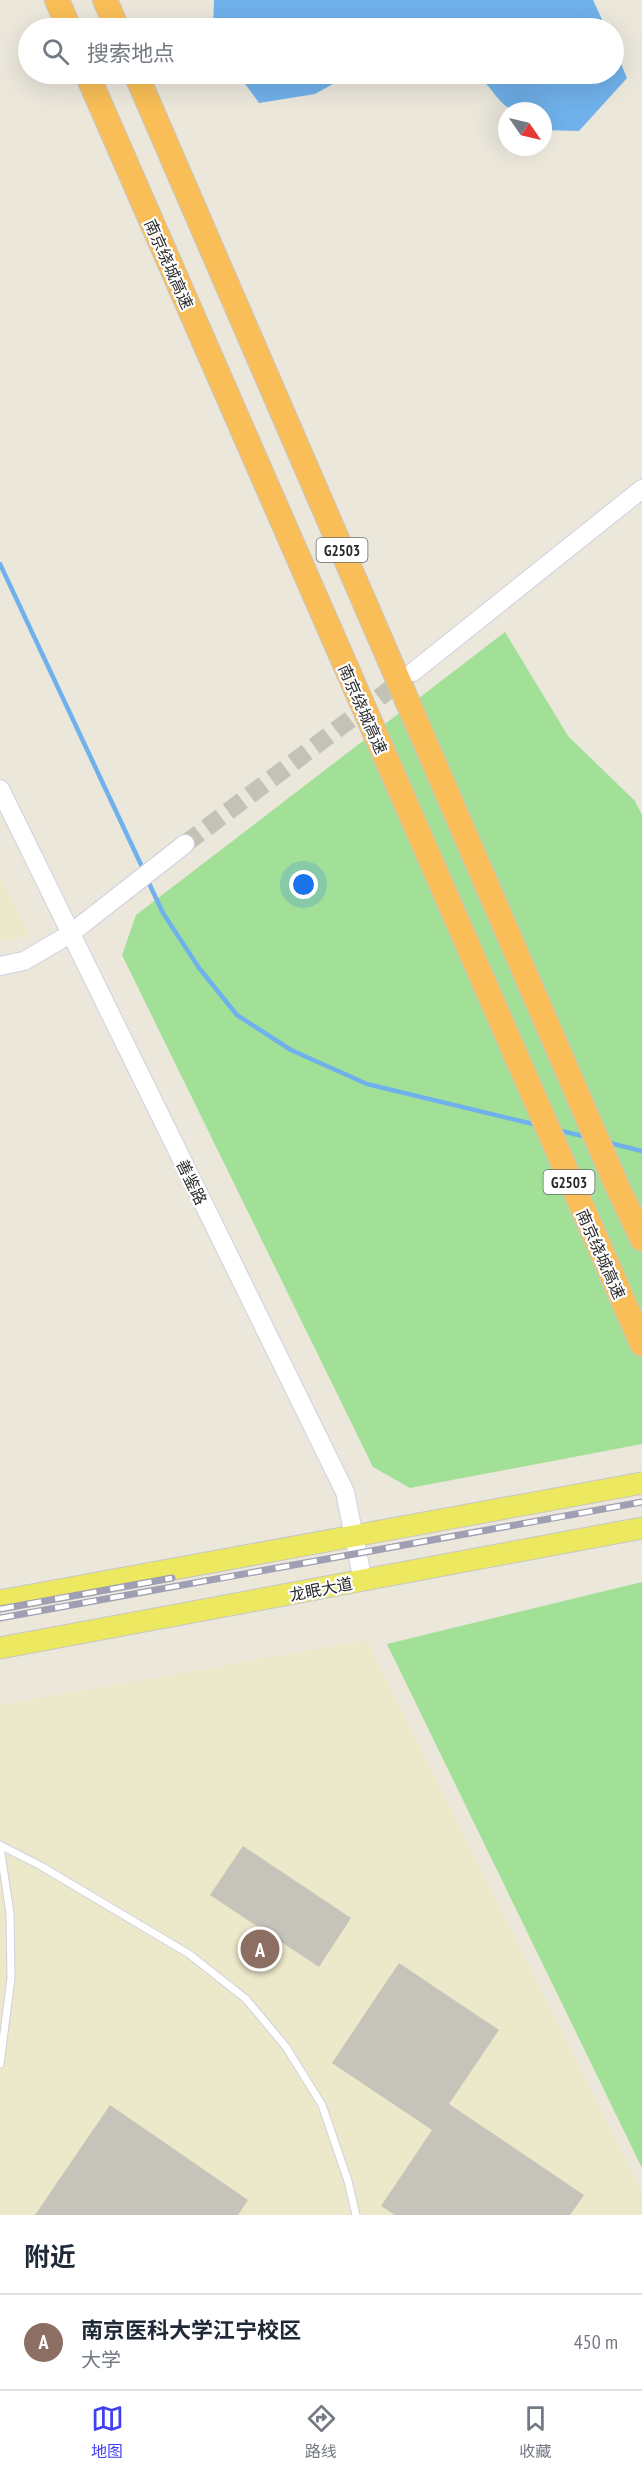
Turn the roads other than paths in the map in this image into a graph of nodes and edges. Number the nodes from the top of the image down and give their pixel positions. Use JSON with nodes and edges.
{"nodes":[{"id":1,"x":57,"y":0,"type":"edge"},
{"id":2,"x":105,"y":0,"type":"edge"},
{"id":3,"x":65,"y":18,"type":"edge"},
{"id":4,"x":113,"y":18,"type":"edge"},
{"id":5,"x":91,"y":84,"type":"edge"},
{"id":6,"x":140,"y":84,"type":"edge"},
{"id":7,"x":642,"y":489,"type":"edge"},
{"id":8,"x":413,"y":672,"type":"tunnel mouth"},
{"id":9,"x":0,"y":789,"type":"edge"},
{"id":10,"x":185,"y":844,"type":"tunnel mouth"},
{"id":11,"x":70,"y":934,"type":"junction"},
{"id":12,"x":0,"y":966,"type":"edge"},
{"id":13,"x":642,"y":1239,"type":"edge"},
{"id":14,"x":642,"y":1344,"type":"edge"},
{"id":15,"x":642,"y":1483,"type":"edge"},
{"id":16,"x":642,"y":1528,"type":"edge"},
{"id":17,"x":354,"y":1536,"type":"junction"},
{"id":18,"x":363,"y":1581,"type":"junction"},
{"id":19,"x":0,"y":1601,"type":"edge"},
{"id":20,"x":0,"y":1648,"type":"edge"},
{"id":21,"x":0,"y":1846,"type":"edge"},
{"id":22,"x":0,"y":2064,"type":"edge"},
{"id":23,"x":356,"y":2215,"type":"edge"}],
"edges":[{"from":1,"to":3,"type":"highway"},
{"from":2,"to":4,"type":"highway"},
{"from":5,"to":14,"type":"highway","name":"南京绕城高速","number":"G2503"},
{"from":6,"to":13,"type":"highway","number":"G2503"},
{"from":7,"to":8,"type":"street"},
{"from":9,"to":11,"type":"street","name":"善鉴路"},
{"from":10,"to":11,"type":"street"},
{"from":11,"to":12,"type":"street"},
{"from":11,"to":17,"type":"street","name":"善鉴路"},
{"from":15,"to":17,"type":"main road"},
{"from":16,"to":18,"type":"main road","name":"龙眠大道"},
{"from":17,"to":18,"type":"street","name":"善鉴路"},
{"from":17,"to":19,"type":"main road"},
{"from":18,"to":20,"type":"main road","name":"龙眠大道"},
{"from":21,"to":22,"type":"lane"},
{"from":21,"to":23,"type":"lane"}]}
